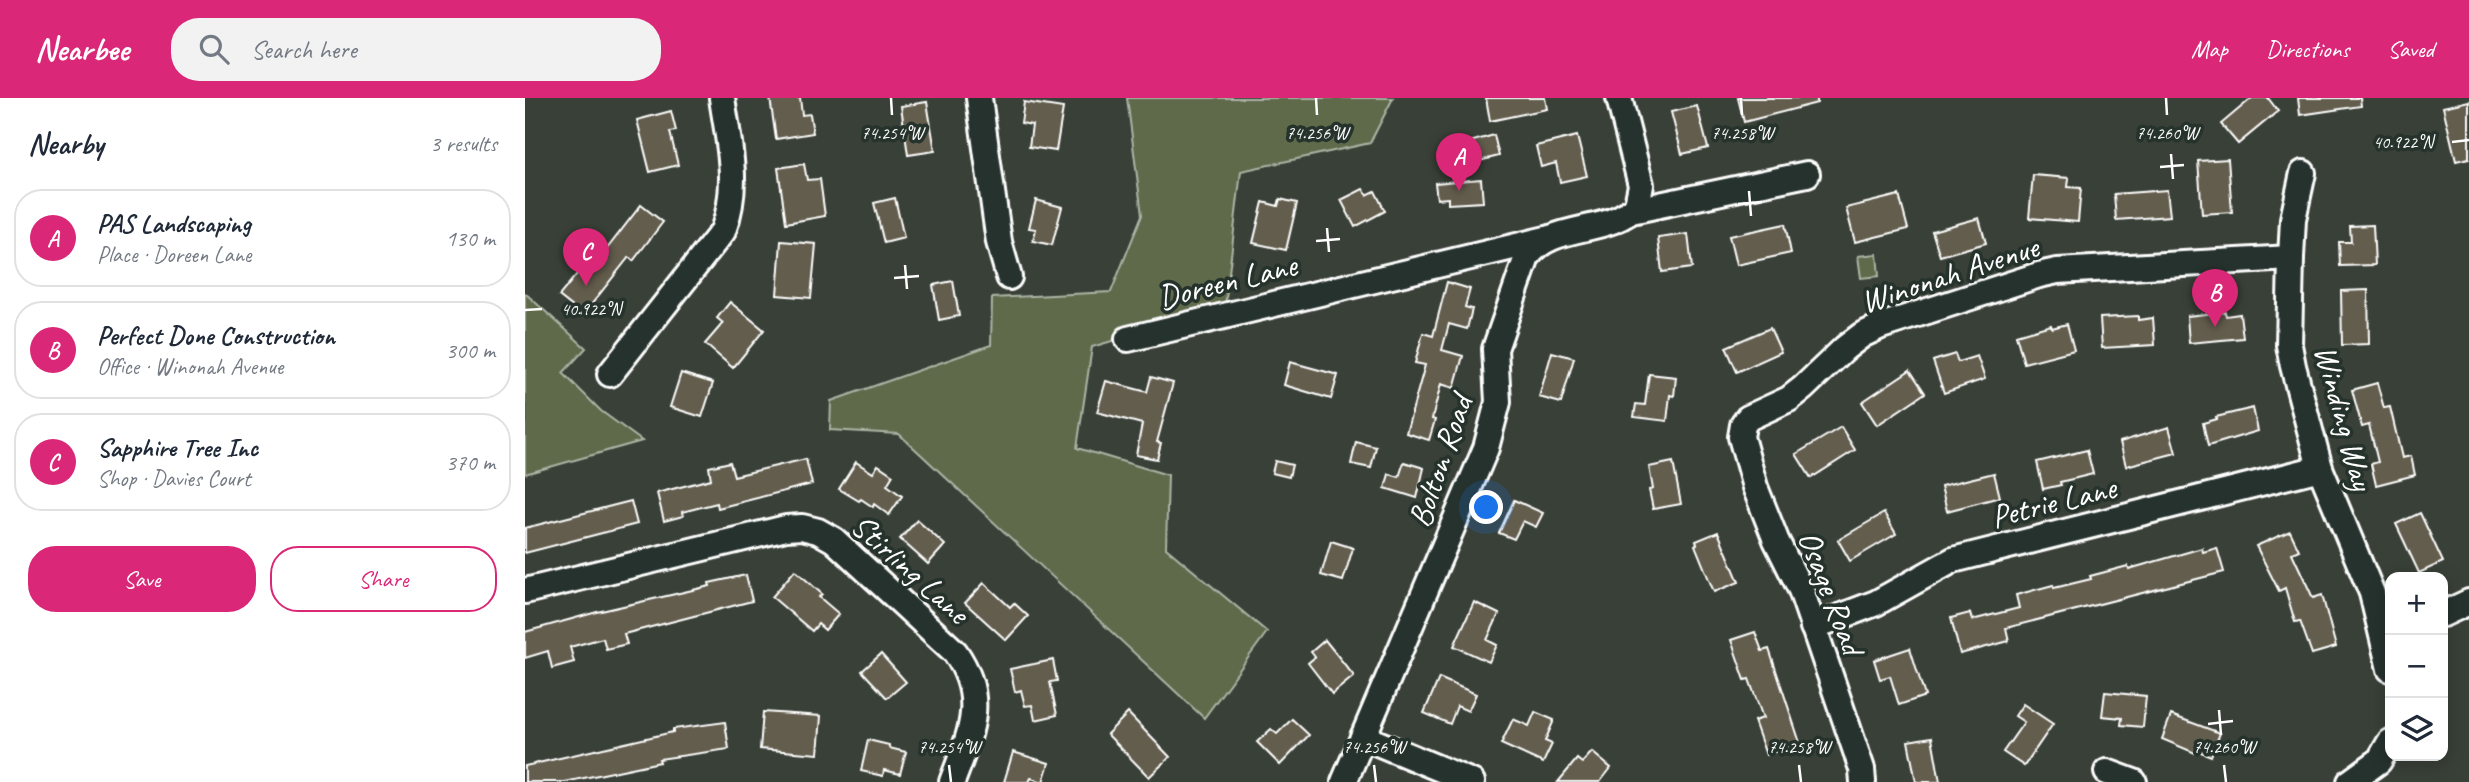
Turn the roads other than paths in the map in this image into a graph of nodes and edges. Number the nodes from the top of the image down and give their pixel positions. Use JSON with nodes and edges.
{"nodes":[{"id":1,"x":722,"y":98,"type":"edge"},
{"id":2,"x":979,"y":98,"type":"edge"},
{"id":3,"x":1619,"y":98,"type":"edge"},
{"id":4,"x":2303,"y":173,"type":"dead end"},
{"id":5,"x":1807,"y":174,"type":"dead end"},
{"id":6,"x":1631,"y":211,"type":"junction"},
{"id":7,"x":1547,"y":239,"type":"junction"},
{"id":8,"x":2291,"y":258,"type":"junction"},
{"id":9,"x":1009,"y":276,"type":"dead end"},
{"id":10,"x":1128,"y":339,"type":"dead end"},
{"id":11,"x":610,"y":374,"type":"dead end"},
{"id":12,"x":1743,"y":425,"type":"joint"},
{"id":13,"x":2320,"y":468,"type":"junction"},
{"id":14,"x":525,"y":591,"type":"edge"},
{"id":15,"x":2469,"y":603,"type":"edge"},
{"id":16,"x":2448,"y":612,"type":"edge"},
{"id":17,"x":2385,"y":625,"type":"edge"},
{"id":18,"x":1813,"y":627,"type":"junction"},
{"id":19,"x":1363,"y":737,"type":"junction"},
{"id":20,"x":2385,"y":751,"type":"edge"},
{"id":21,"x":2107,"y":772,"type":"dead end"},
{"id":22,"x":952,"y":782,"type":"edge"},
{"id":23,"x":1343,"y":782,"type":"edge"},
{"id":24,"x":1472,"y":782,"type":"edge"},
{"id":25,"x":1863,"y":782,"type":"edge"},
{"id":26,"x":2134,"y":782,"type":"edge"},
{"id":27,"x":2350,"y":782,"type":"edge"}],
"edges":[{"from":1,"to":11,"type":"street"},
{"from":2,"to":9,"type":"street"},
{"from":3,"to":6,"type":"street"},
{"from":4,"to":8,"type":"street","name":"Winding Way"},
{"from":5,"to":6,"type":"street"},
{"from":6,"to":7,"type":"street"},
{"from":7,"to":10,"type":"street","name":"Doreen Lane"},
{"from":7,"to":19,"type":"street","name":"Bolton Road"},
{"from":8,"to":12,"type":"street","name":"Winonah Avenue"},
{"from":8,"to":13,"type":"street","name":"Winding Way"},
{"from":12,"to":18,"type":"street","name":"Osage Road"},
{"from":13,"to":17,"type":"street","name":"Winding Way"},
{"from":13,"to":18,"type":"street","name":"Petrie Lane"},
{"from":14,"to":22,"type":"street","name":"Stirling Lane"},
{"from":15,"to":16,"type":"street"},
{"from":18,"to":25,"type":"street","name":"Osage Road"},
{"from":19,"to":23,"type":"street","name":"Bolton Road"},
{"from":19,"to":24,"type":"street"},
{"from":20,"to":27,"type":"street"},
{"from":21,"to":26,"type":"street"}]}
